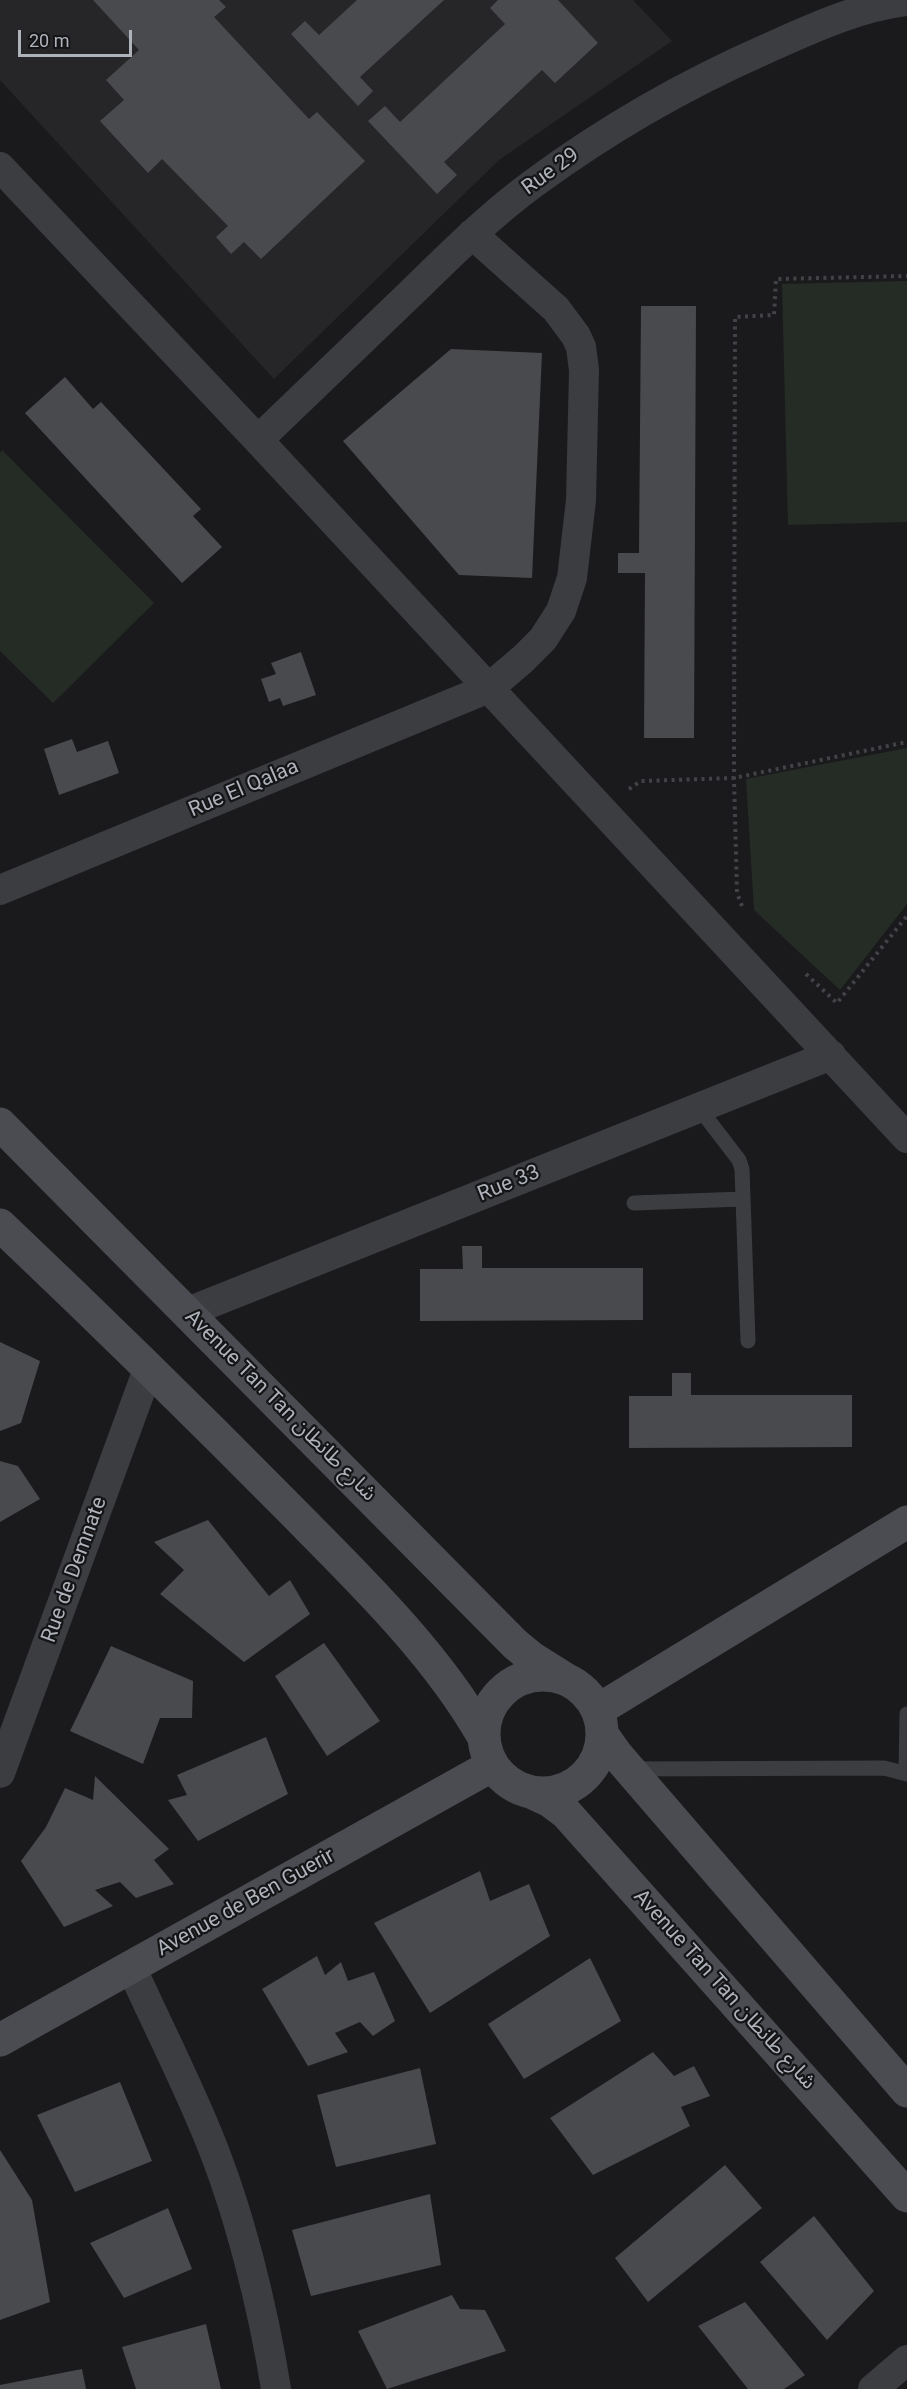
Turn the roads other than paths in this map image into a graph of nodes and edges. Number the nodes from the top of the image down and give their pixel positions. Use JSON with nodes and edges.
{"nodes":[{"id":1,"x":907,"y":1,"type":"edge"},
{"id":2,"x":0,"y":167,"type":"edge"},
{"id":3,"x":472,"y":234,"type":"junction"},
{"id":4,"x":258,"y":440,"type":"junction"},
{"id":5,"x":489,"y":688,"type":"junction"},
{"id":6,"x":0,"y":890,"type":"edge"},
{"id":7,"x":831,"y":1055,"type":"junction"},
{"id":8,"x":699,"y":1108,"type":"junction"},
{"id":9,"x":0,"y":1124,"type":"edge"},
{"id":10,"x":907,"y":1137,"type":"edge"},
{"id":11,"x":743,"y":1199,"type":"junction"},
{"id":12,"x":634,"y":1203,"type":"dead end"},
{"id":13,"x":0,"y":1226,"type":"edge"},
{"id":14,"x":188,"y":1312,"type":"junction"},
{"id":15,"x":748,"y":1341,"type":"dead end"},
{"id":16,"x":149,"y":1367,"type":"junction"},
{"id":17,"x":907,"y":1522,"type":"edge"},
{"id":18,"x":567,"y":1680,"type":"junction"},
{"id":19,"x":907,"y":1714,"type":"edge"},
{"id":20,"x":600,"y":1722,"type":"junction"},
{"id":21,"x":487,"y":1751,"type":"junction"},
{"id":22,"x":629,"y":1769,"type":"junction"},
{"id":23,"x":0,"y":1773,"type":"edge"},
{"id":24,"x":906,"y":1773,"type":"edge"},
{"id":25,"x":533,"y":1793,"type":"junction"},
{"id":26,"x":130,"y":1967,"type":"junction"},
{"id":27,"x":0,"y":2040,"type":"edge"},
{"id":28,"x":907,"y":2091,"type":"edge"},
{"id":29,"x":907,"y":2196,"type":"edge"},
{"id":30,"x":907,"y":2360,"type":"edge"},
{"id":31,"x":276,"y":2389,"type":"edge"},
{"id":32,"x":873,"y":2389,"type":"edge"}],
"edges":[{"from":1,"to":3,"type":"street","name":"Rue 29"},
{"from":2,"to":4,"type":"street"},
{"from":3,"to":4,"type":"street","name":"Rue 29"},
{"from":3,"to":5,"type":"street","name":"Rue El Qalaa"},
{"from":4,"to":5,"type":"street"},
{"from":5,"to":6,"type":"street","name":"Rue El Qalaa"},
{"from":5,"to":7,"type":"street"},
{"from":7,"to":8,"type":"street","name":"Rue 33"},
{"from":7,"to":10,"type":"street"},
{"from":8,"to":11,"type":"lane"},
{"from":8,"to":14,"type":"street","name":"Rue 33"},
{"from":9,"to":14,"type":"main road","name":"Avenue Tan Tan شارع طانطان"},
{"from":11,"to":12,"type":"lane"},
{"from":11,"to":15,"type":"lane"},
{"from":13,"to":16,"type":"main road"},
{"from":14,"to":18,"type":"main road","name":"Avenue Tan Tan شارع طانطان"},
{"from":16,"to":21,"type":"main road"},
{"from":16,"to":23,"type":"street","name":"Rue de Demnate"},
{"from":17,"to":20,"type":"main road"},
{"from":18,"to":20,"type":"main road"},
{"from":18,"to":21,"type":"main road"},
{"from":19,"to":24,"type":"lane"},
{"from":20,"to":22,"type":"main road"},
{"from":20,"to":25,"type":"main road"},
{"from":21,"to":25,"type":"main road"},
{"from":21,"to":26,"type":"main road","name":"Avenue de Ben Guerir"},
{"from":22,"to":24,"type":"lane"},
{"from":22,"to":28,"type":"main road"},
{"from":25,"to":29,"type":"main road","name":"Avenue Tan Tan شارع طانطان"},
{"from":26,"to":27,"type":"main road","name":"Avenue de Ben Guerir"},
{"from":26,"to":31,"type":"street"},
{"from":30,"to":32,"type":"street"}]}
